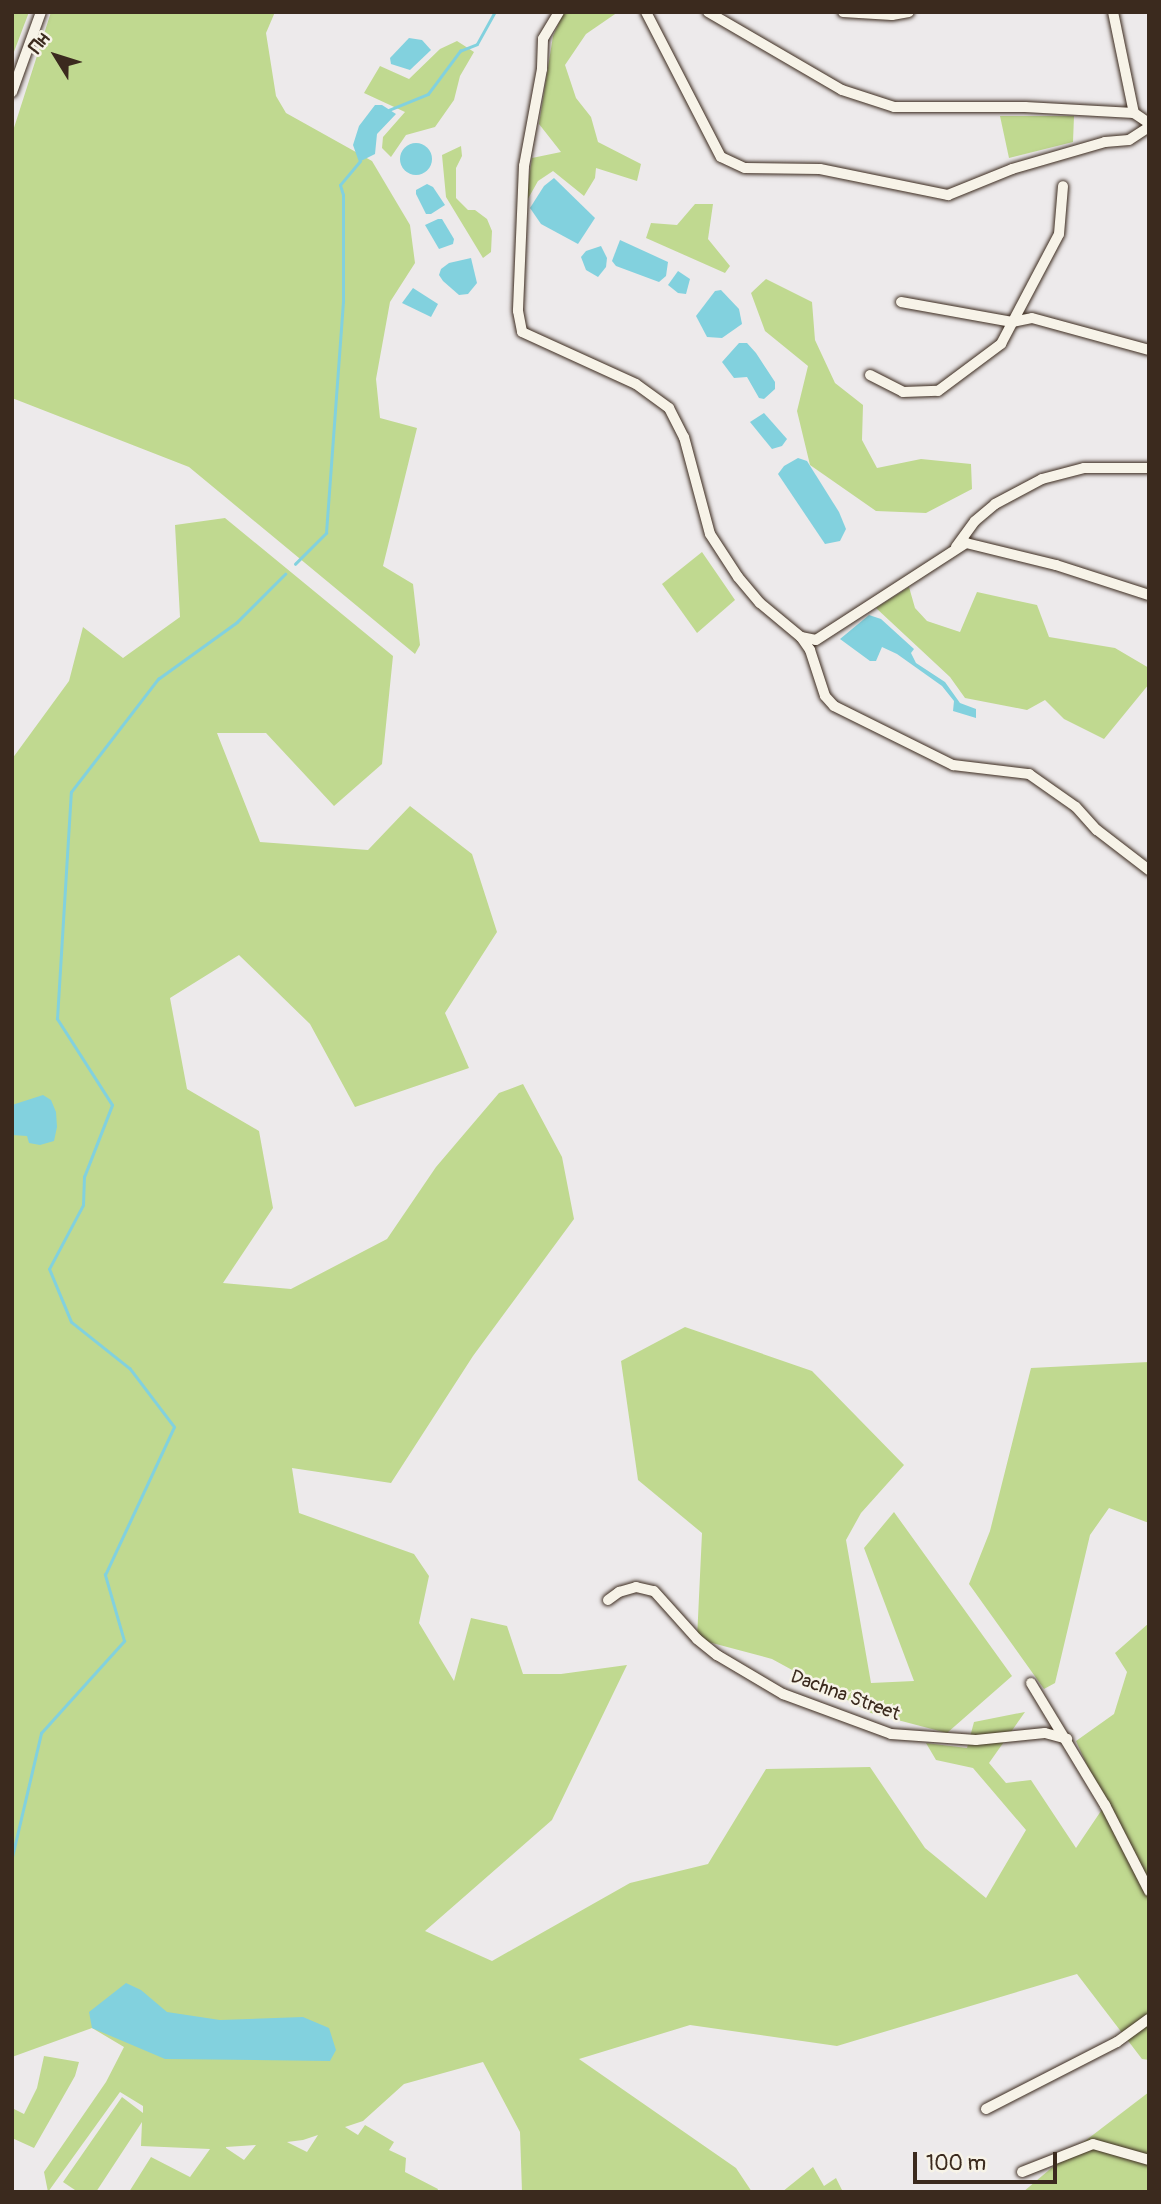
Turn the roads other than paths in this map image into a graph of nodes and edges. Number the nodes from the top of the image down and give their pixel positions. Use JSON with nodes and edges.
{"nodes":[{"id":1,"x":41,"y":12,"type":"edge"},
{"id":2,"x":559,"y":12,"type":"edge"},
{"id":3,"x":646,"y":12,"type":"edge"},
{"id":4,"x":708,"y":12,"type":"edge"},
{"id":5,"x":842,"y":12,"type":"edge"},
{"id":6,"x":909,"y":12,"type":"edge"},
{"id":7,"x":1113,"y":12,"type":"edge"},
{"id":8,"x":12,"y":92,"type":"edge"},
{"id":9,"x":1134,"y":113,"type":"junction"},
{"id":10,"x":1149,"y":125,"type":"edge"},
{"id":11,"x":1063,"y":186,"type":"dead end"},
{"id":12,"x":901,"y":302,"type":"dead end"},
{"id":13,"x":1012,"y":322,"type":"junction"},
{"id":14,"x":1149,"y":350,"type":"edge"},
{"id":15,"x":870,"y":375,"type":"dead end"},
{"id":16,"x":1149,"y":468,"type":"edge"},
{"id":17,"x":954,"y":550,"type":"junction"},
{"id":18,"x":1149,"y":595,"type":"edge"},
{"id":19,"x":800,"y":637,"type":"junction"},
{"id":20,"x":1149,"y":870,"type":"edge"},
{"id":21,"x":608,"y":1600,"type":"dead end"},
{"id":22,"x":1031,"y":1683,"type":"dead end"},
{"id":23,"x":1067,"y":1738,"type":"junction"},
{"id":24,"x":1149,"y":1891,"type":"edge"},
{"id":25,"x":1149,"y":2019,"type":"edge"},
{"id":26,"x":986,"y":2109,"type":"dead end"},
{"id":27,"x":1149,"y":2160,"type":"edge"},
{"id":28,"x":1022,"y":2172,"type":"dead end"}],
"edges":[{"from":1,"to":8,"type":"street"},
{"from":2,"to":19,"type":"street"},
{"from":3,"to":10,"type":"street"},
{"from":4,"to":9,"type":"street"},
{"from":5,"to":6,"type":"street"},
{"from":7,"to":9,"type":"street"},
{"from":9,"to":10,"type":"street"},
{"from":11,"to":13,"type":"street"},
{"from":12,"to":13,"type":"street"},
{"from":13,"to":14,"type":"street"},
{"from":13,"to":15,"type":"street"},
{"from":16,"to":17,"type":"street"},
{"from":17,"to":18,"type":"street"},
{"from":17,"to":19,"type":"street"},
{"from":19,"to":20,"type":"street"},
{"from":21,"to":23,"type":"street","name":"Dachna Street"},
{"from":22,"to":23,"type":"street"},
{"from":23,"to":24,"type":"street"},
{"from":25,"to":26,"type":"street"},
{"from":27,"to":28,"type":"street"}]}
